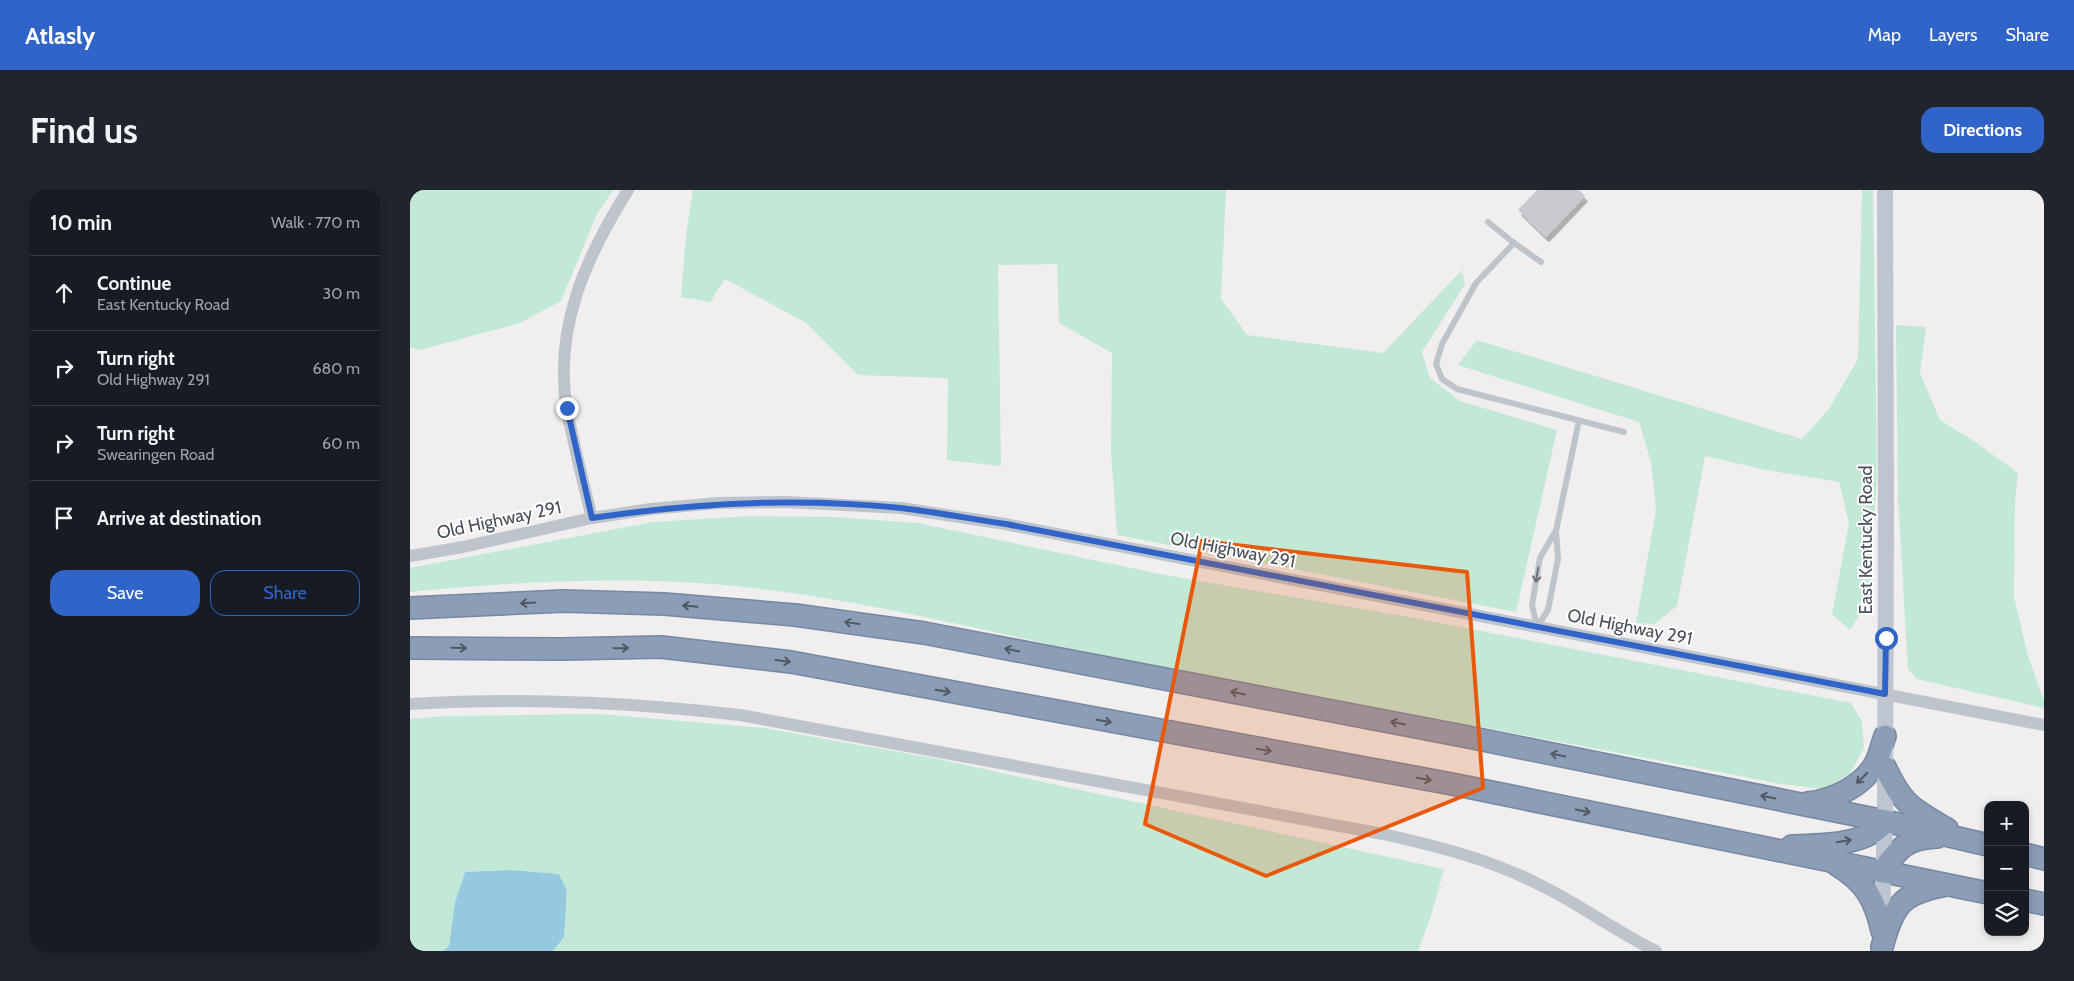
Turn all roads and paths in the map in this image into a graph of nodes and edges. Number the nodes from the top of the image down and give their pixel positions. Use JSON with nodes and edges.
{"nodes":[{"id":1,"x":628,"y":190,"type":"edge"},
{"id":2,"x":1884,"y":190,"type":"edge"},
{"id":3,"x":1488,"y":222,"type":"dead end"},
{"id":4,"x":1514,"y":244,"type":"junction"},
{"id":5,"x":1541,"y":262,"type":"dead end"},
{"id":6,"x":1579,"y":420,"type":"junction"},
{"id":7,"x":1624,"y":432,"type":"dead end"},
{"id":8,"x":592,"y":518,"type":"junction"},
{"id":9,"x":1556,"y":531,"type":"junction"},
{"id":10,"x":410,"y":556,"type":"edge"},
{"id":11,"x":410,"y":608,"type":"edge"},
{"id":12,"x":1537,"y":627,"type":"junction"},
{"id":13,"x":410,"y":648,"type":"edge"},
{"id":14,"x":1885,"y":694,"type":"junction"},
{"id":15,"x":410,"y":704,"type":"edge"},
{"id":16,"x":2044,"y":724,"type":"edge"},
{"id":17,"x":1885,"y":736,"type":"junction"},
{"id":18,"x":1885,"y":767,"type":"junction"},
{"id":19,"x":1803,"y":804,"type":"junction"},
{"id":20,"x":1885,"y":821,"type":"junction"},
{"id":21,"x":1960,"y":838,"type":"junction"},
{"id":22,"x":1984,"y":844,"type":"edge"},
{"id":23,"x":1760,"y":847,"type":"junction"},
{"id":24,"x":2029,"y":855,"type":"edge"},
{"id":25,"x":2044,"y":859,"type":"edge"},
{"id":26,"x":1830,"y":861,"type":"junction"},
{"id":27,"x":1882,"y":872,"type":"junction"},
{"id":28,"x":1947,"y":885,"type":"junction"},
{"id":29,"x":1984,"y":892,"type":"edge"},
{"id":30,"x":2029,"y":901,"type":"edge"},
{"id":31,"x":2044,"y":904,"type":"edge"},
{"id":32,"x":1882,"y":943,"type":"edge"},
{"id":33,"x":1656,"y":951,"type":"edge"}],
"edges":[{"from":1,"to":8,"type":"street"},
{"from":2,"to":14,"type":"main road","name":"East Kentucky Road"},
{"from":3,"to":4,"type":"lane"},
{"from":4,"to":5,"type":"lane"},
{"from":4,"to":6,"type":"lane"},
{"from":6,"to":7,"type":"lane"},
{"from":6,"to":9,"type":"lane"},
{"from":8,"to":10,"type":"street","name":"Old Highway 291"},
{"from":8,"to":12,"type":"street","name":"Old Highway 291"},
{"from":9,"to":12,"type":"lane"},
{"from":9,"to":12,"type":"lane","one_way":true},
{"from":19,"to":11,"type":"highway","one_way":true},
{"from":12,"to":14,"type":"street","name":"Old Highway 291"},
{"from":13,"to":23,"type":"highway","one_way":true},
{"from":14,"to":16,"type":"street","name":"Old Highway 291"},
{"from":14,"to":17,"type":"main road","name":"East Kentucky Road"},
{"from":15,"to":33,"type":"street"},
{"from":17,"to":18,"type":"main road","name":"East Kentucky Road"},
{"from":17,"to":19,"type":"highway","one_way":true},
{"from":18,"to":20,"type":"main road","name":"East Kentucky Road"},
{"from":18,"to":21,"type":"highway"},
{"from":19,"to":20,"type":"highway"},
{"from":20,"to":21,"type":"highway"},
{"from":23,"to":20,"type":"highway","one_way":true},
{"from":20,"to":27,"type":"main road","name":"East Kentucky Road"},
{"from":21,"to":22,"type":"highway"},
{"from":21,"to":27,"type":"highway"},
{"from":23,"to":26,"type":"highway"},
{"from":24,"to":25,"type":"highway"},
{"from":26,"to":27,"type":"highway"},
{"from":26,"to":32,"type":"highway"},
{"from":27,"to":28,"type":"highway"},
{"from":27,"to":32,"type":"main road","name":"East Kentucky Road"},
{"from":28,"to":29,"type":"highway"},
{"from":28,"to":32,"type":"highway"},
{"from":30,"to":31,"type":"highway"}]}
